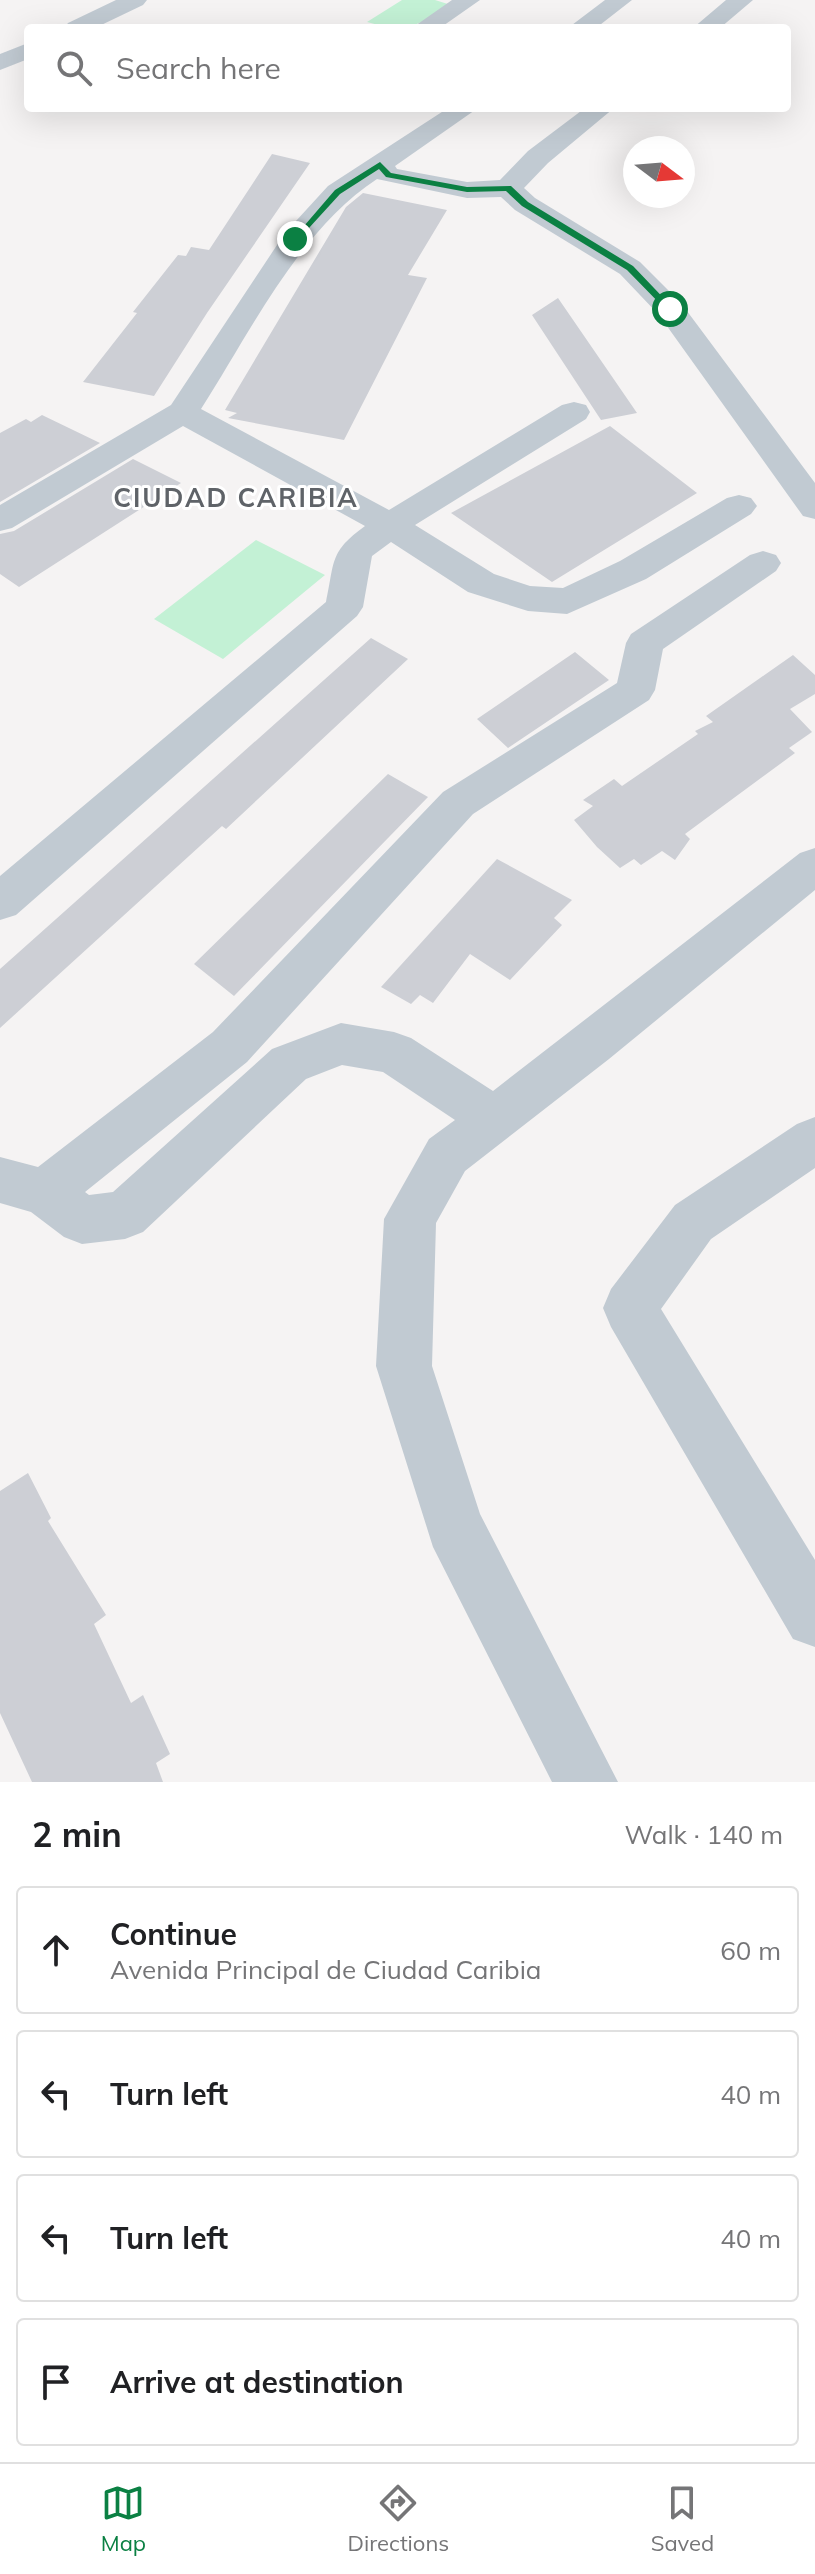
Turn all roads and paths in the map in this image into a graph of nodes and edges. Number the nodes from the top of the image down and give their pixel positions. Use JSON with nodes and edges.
{"nodes":[{"id":1,"x":135,"y":0,"type":"edge"},
{"id":2,"x":468,"y":0,"type":"edge"},
{"id":3,"x":620,"y":0,"type":"edge"},
{"id":4,"x":741,"y":0,"type":"edge"},
{"id":5,"x":84,"y":24,"type":"edge"},
{"id":6,"x":430,"y":24,"type":"edge"},
{"id":7,"x":586,"y":24,"type":"edge"},
{"id":8,"x":710,"y":24,"type":"edge"},
{"id":9,"x":24,"y":52,"type":"edge"},
{"id":10,"x":0,"y":63,"type":"edge"},
{"id":11,"x":448,"y":112,"type":"edge"},
{"id":12,"x":596,"y":112,"type":"edge"},
{"id":13,"x":380,"y":165,"type":"junction"},
{"id":14,"x":508,"y":188,"type":"junction"},
{"id":15,"x":183,"y":412,"type":"junction"},
{"id":16,"x":574,"y":412,"type":"dead end"},
{"id":17,"x":739,"y":506,"type":"dead end"},
{"id":18,"x":815,"y":508,"type":"edge"},
{"id":19,"x":0,"y":520,"type":"edge"},
{"id":20,"x":390,"y":525,"type":"junction"},
{"id":21,"x":763,"y":563,"type":"dead end"},
{"id":22,"x":815,"y":865,"type":"edge"},
{"id":23,"x":0,"y":902,"type":"edge"},
{"id":24,"x":495,"y":1119,"type":"junction"},
{"id":25,"x":815,"y":1140,"type":"edge"},
{"id":26,"x":22,"y":1187,"type":"edge"},
{"id":27,"x":815,"y":1617,"type":"edge"},
{"id":28,"x":586,"y":1782,"type":"edge"}],
"edges":[{"from":1,"to":5,"type":"street"},
{"from":2,"to":6,"type":"street"},
{"from":3,"to":7,"type":"street"},
{"from":4,"to":8,"type":"street"},
{"from":9,"to":10,"type":"street"},
{"from":11,"to":13,"type":"street"},
{"from":12,"to":14,"type":"street"},
{"from":13,"to":14,"type":"street"},
{"from":13,"to":15,"type":"street"},
{"from":14,"to":18,"type":"street"},
{"from":15,"to":19,"type":"street"},
{"from":15,"to":20,"type":"street"},
{"from":16,"to":20,"type":"street"},
{"from":17,"to":20,"type":"street"},
{"from":20,"to":23,"type":"street"},
{"from":21,"to":26,"type":"street"},
{"from":22,"to":24,"type":"street"},
{"from":24,"to":26,"type":"street"},
{"from":24,"to":28,"type":"street"},
{"from":25,"to":27,"type":"street"}]}
